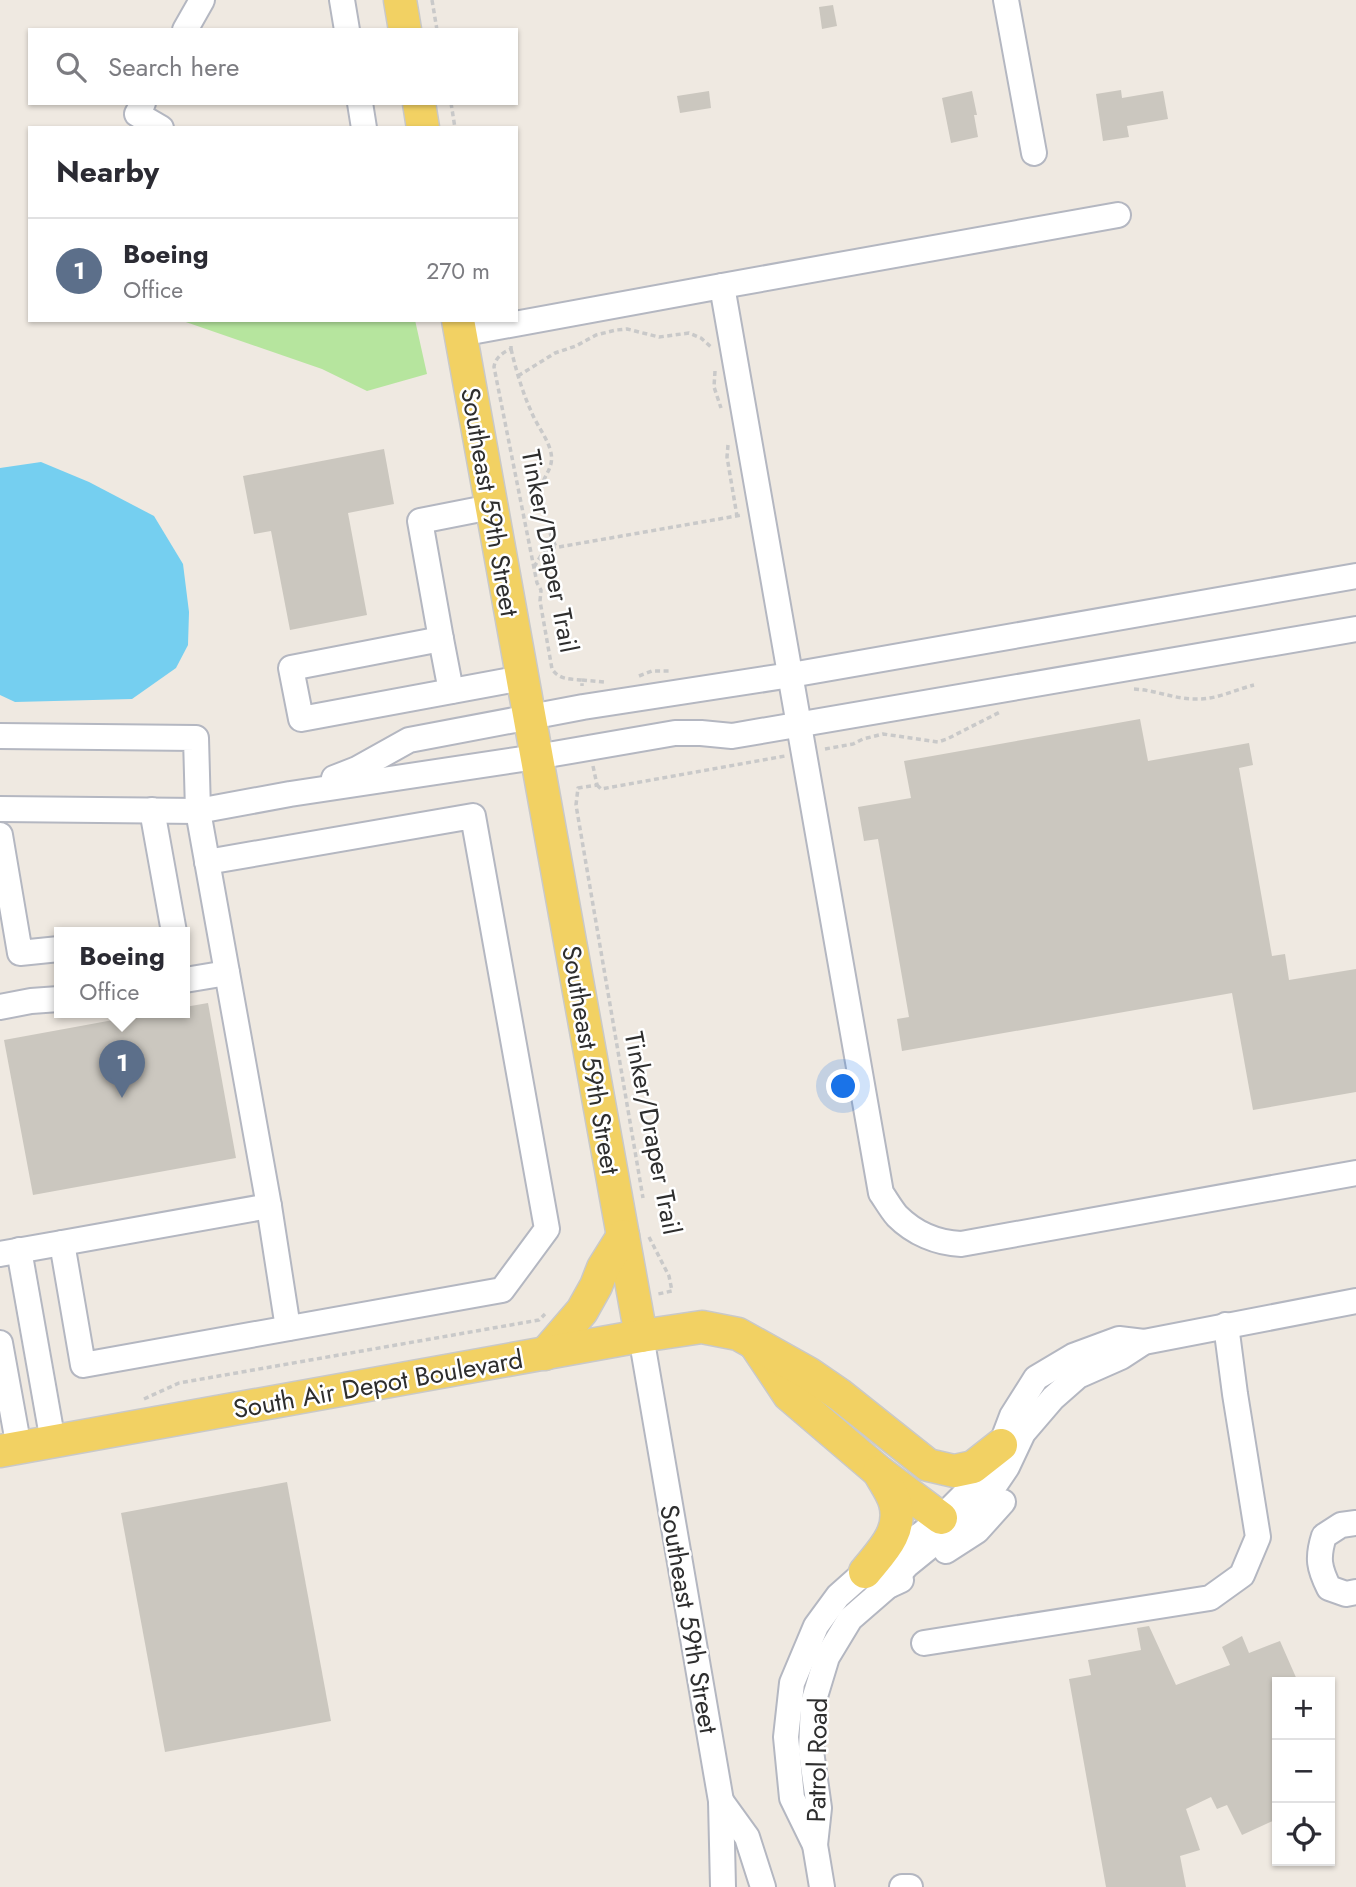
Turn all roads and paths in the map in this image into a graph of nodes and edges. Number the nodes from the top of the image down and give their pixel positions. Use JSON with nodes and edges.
{"nodes":[{"id":1,"x":202,"y":0,"type":"edge"},
{"id":2,"x":342,"y":0,"type":"edge"},
{"id":3,"x":400,"y":0,"type":"edge"},
{"id":4,"x":432,"y":0,"type":"edge"},
{"id":5,"x":1006,"y":0,"type":"edge"},
{"id":6,"x":186,"y":28,"type":"edge"},
{"id":7,"x":347,"y":28,"type":"edge"},
{"id":8,"x":405,"y":28,"type":"edge"},
{"id":9,"x":437,"y":28,"type":"edge"},
{"id":10,"x":142,"y":105,"type":"edge"},
{"id":11,"x":360,"y":105,"type":"edge"},
{"id":12,"x":419,"y":105,"type":"edge"},
{"id":13,"x":451,"y":105,"type":"edge"},
{"id":14,"x":158,"y":126,"type":"edge"},
{"id":15,"x":364,"y":126,"type":"edge"},
{"id":16,"x":423,"y":126,"type":"edge"},
{"id":17,"x":455,"y":126,"type":"edge"},
{"id":18,"x":1034,"y":153,"type":"dead end"},
{"id":19,"x":1118,"y":215,"type":"dead end"},
{"id":20,"x":722,"y":286,"type":"junction"},
{"id":21,"x":459,"y":327,"type":"edge"},
{"id":22,"x":509,"y":337,"type":"junction"},
{"id":23,"x":713,"y":350,"type":"dead end"},
{"id":24,"x":716,"y":365,"type":"dead end"},
{"id":25,"x":517,"y":376,"type":"junction"},
{"id":26,"x":723,"y":411,"type":"dead end"},
{"id":27,"x":728,"y":440,"type":"dead end"},
{"id":28,"x":491,"y":507,"type":"junction"},
{"id":29,"x":737,"y":516,"type":"junction"},
{"id":30,"x":749,"y":517,"type":"dead end"},
{"id":31,"x":556,"y":547,"type":"junction"},
{"id":32,"x":534,"y":567,"type":"junction"},
{"id":33,"x":1356,"y":576,"type":"edge"},
{"id":34,"x":1356,"y":629,"type":"edge"},
{"id":35,"x":441,"y":639,"type":"junction"},
{"id":36,"x":684,"y":669,"type":"dead end"},
{"id":37,"x":791,"y":675,"type":"junction"},
{"id":38,"x":637,"y":677,"type":"dead end"},
{"id":39,"x":522,"y":678,"type":"junction"},
{"id":40,"x":582,"y":680,"type":"junction"},
{"id":41,"x":609,"y":682,"type":"dead end"},
{"id":42,"x":1254,"y":685,"type":"dead end"},
{"id":43,"x":1127,"y":689,"type":"dead end"},
{"id":44,"x":451,"y":691,"type":"junction"},
{"id":45,"x":583,"y":707,"type":"junction"},
{"id":46,"x":1001,"y":711,"type":"dead end"},
{"id":47,"x":529,"y":718,"type":"junction"},
{"id":48,"x":799,"y":724,"type":"junction"},
{"id":49,"x":0,"y":736,"type":"edge"},
{"id":50,"x":590,"y":748,"type":"junction"},
{"id":51,"x":816,"y":750,"type":"dead end"},
{"id":52,"x":785,"y":755,"type":"dead end"},
{"id":53,"x":536,"y":757,"type":"junction"},
{"id":54,"x":597,"y":785,"type":"junction"},
{"id":55,"x":290,"y":794,"type":"junction"},
{"id":56,"x":0,"y":809,"type":"edge"},
{"id":57,"x":152,"y":810,"type":"junction"},
{"id":58,"x":198,"y":811,"type":"junction"},
{"id":59,"x":0,"y":835,"type":"edge"},
{"id":60,"x":207,"y":862,"type":"junction"},
{"id":61,"x":173,"y":927,"type":"edge"},
{"id":62,"x":54,"y":950,"type":"edge"},
{"id":63,"x":227,"y":973,"type":"junction"},
{"id":64,"x":190,"y":979,"type":"edge"},
{"id":65,"x":54,"y":999,"type":"edge"},
{"id":66,"x":0,"y":1007,"type":"edge"},
{"id":67,"x":1356,"y":1172,"type":"edge"},
{"id":68,"x":643,"y":1198,"type":"dead end"},
{"id":69,"x":270,"y":1206,"type":"junction"},
{"id":70,"x":635,"y":1230,"type":"junction"},
{"id":71,"x":62,"y":1242,"type":"junction"},
{"id":72,"x":9,"y":1252,"type":"edge"},
{"id":73,"x":634,"y":1298,"type":"junction"},
{"id":74,"x":1356,"y":1301,"type":"edge"},
{"id":75,"x":547,"y":1313,"type":"dead end"},
{"id":76,"x":1226,"y":1325,"type":"junction"},
{"id":77,"x":288,"y":1328,"type":"junction"},
{"id":78,"x":641,"y":1336,"type":"junction"},
{"id":79,"x":1144,"y":1342,"type":"junction"},
{"id":80,"x":0,"y":1343,"type":"edge"},
{"id":81,"x":755,"y":1343,"type":"junction"},
{"id":82,"x":545,"y":1354,"type":"junction"},
{"id":83,"x":139,"y":1401,"type":"dead end"},
{"id":84,"x":1036,"y":1420,"type":"junction"},
{"id":85,"x":53,"y":1442,"type":"junction"},
{"id":86,"x":1001,"y":1445,"type":"junction"},
{"id":87,"x":10,"y":1449,"type":"edge"},
{"id":88,"x":928,"y":1465,"type":"junction"},
{"id":89,"x":878,"y":1471,"type":"junction"},
{"id":90,"x":956,"y":1512,"type":"junction"},
{"id":91,"x":1356,"y":1523,"type":"edge"},
{"id":92,"x":884,"y":1580,"type":"junction"},
{"id":93,"x":1356,"y":1592,"type":"edge"},
{"id":94,"x":924,"y":1643,"type":"dead end"},
{"id":95,"x":721,"y":1801,"type":"junction"},
{"id":96,"x":723,"y":1887,"type":"edge"},
{"id":97,"x":763,"y":1887,"type":"edge"},
{"id":98,"x":822,"y":1887,"type":"edge"},
{"id":99,"x":902,"y":1887,"type":"edge"},
{"id":100,"x":910,"y":1887,"type":"edge"}],
"edges":[{"from":1,"to":6,"type":"street"},
{"from":2,"to":7,"type":"street"},
{"from":3,"to":8,"type":"main road"},
{"from":4,"to":9,"type":"path"},
{"from":5,"to":18,"type":"street"},
{"from":10,"to":14,"type":"street"},
{"from":11,"to":15,"type":"street"},
{"from":12,"to":16,"type":"main road"},
{"from":13,"to":17,"type":"path"},
{"from":19,"to":20,"type":"street"},
{"from":20,"to":22,"type":"street"},
{"from":20,"to":37,"type":"street"},
{"from":21,"to":22,"type":"street"},
{"from":21,"to":28,"type":"main road","name":"Southeast 59th Street"},
{"from":22,"to":25,"type":"path"},
{"from":22,"to":32,"type":"path","name":"Tinker/Draper Trail"},
{"from":23,"to":25,"type":"path"},
{"from":24,"to":26,"type":"path"},
{"from":25,"to":31,"type":"path"},
{"from":27,"to":29,"type":"path"},
{"from":28,"to":35,"type":"street"},
{"from":28,"to":39,"type":"main road","name":"Southeast 59th Street"},
{"from":29,"to":30,"type":"path"},
{"from":29,"to":31,"type":"path"},
{"from":31,"to":32,"type":"path"},
{"from":32,"to":40,"type":"path","name":"Tinker/Draper Trail"},
{"from":33,"to":37,"type":"street"},
{"from":34,"to":48,"type":"street"},
{"from":35,"to":44,"type":"street"},
{"from":35,"to":44,"type":"street"},
{"from":36,"to":38,"type":"path"},
{"from":37,"to":45,"type":"street"},
{"from":37,"to":48,"type":"street"},
{"from":39,"to":44,"type":"street"},
{"from":39,"to":47,"type":"main road","name":"Southeast 59th Street"},
{"from":40,"to":41,"type":"path"},
{"from":40,"to":45,"type":"path","name":"Tinker/Draper Trail"},
{"from":42,"to":43,"type":"path"},
{"from":45,"to":47,"type":"street"},
{"from":46,"to":51,"type":"path"},
{"from":47,"to":53,"type":"main road","name":"Southeast 59th Street"},
{"from":47,"to":55,"type":"street"},
{"from":48,"to":50,"type":"street"},
{"from":48,"to":67,"type":"street"},
{"from":49,"to":58,"type":"street"},
{"from":50,"to":53,"type":"street"},
{"from":50,"to":54,"type":"path"},
{"from":52,"to":54,"type":"path"},
{"from":53,"to":55,"type":"street"},
{"from":53,"to":70,"type":"main road","name":"Southeast 59th Street"},
{"from":54,"to":68,"type":"path","name":"Tinker/Draper Trail"},
{"from":55,"to":58,"type":"street"},
{"from":56,"to":57,"type":"street"},
{"from":57,"to":58,"type":"street"},
{"from":57,"to":61,"type":"street"},
{"from":58,"to":60,"type":"street"},
{"from":59,"to":62,"type":"street"},
{"from":60,"to":63,"type":"street"},
{"from":60,"to":77,"type":"street"},
{"from":63,"to":64,"type":"street"},
{"from":63,"to":69,"type":"street"},
{"from":65,"to":66,"type":"street"},
{"from":69,"to":71,"type":"street"},
{"from":69,"to":77,"type":"street"},
{"from":70,"to":73,"type":"main road","name":"Southeast 59th Street"},
{"from":70,"to":73,"type":"path","name":"Tinker/Draper Trail"},
{"from":70,"to":82,"type":"main road"},
{"from":71,"to":72,"type":"street"},
{"from":71,"to":77,"type":"street"},
{"from":72,"to":85,"type":"street"},
{"from":73,"to":78,"type":"main road","name":"Southeast 59th Street"},
{"from":74,"to":76,"type":"street"},
{"from":75,"to":83,"type":"path"},
{"from":76,"to":79,"type":"street"},
{"from":76,"to":94,"type":"street"},
{"from":78,"to":81,"type":"main road","name":"South Air Depot Boulevard"},
{"from":78,"to":82,"type":"main road","name":"South Air Depot Boulevard"},
{"from":78,"to":95,"type":"street","name":"Southeast 59th Street"},
{"from":79,"to":84,"type":"street"},
{"from":79,"to":86,"type":"street"},
{"from":80,"to":87,"type":"street"},
{"from":81,"to":88,"type":"main road","name":"South Air Depot Boulevard"},
{"from":81,"to":89,"type":"main road"},
{"from":82,"to":85,"type":"main road","name":"South Air Depot Boulevard"},
{"from":84,"to":90,"type":"street"},
{"from":84,"to":92,"type":"street"},
{"from":85,"to":87,"type":"main road","name":"South Air Depot Boulevard"},
{"from":86,"to":88,"type":"main road"},
{"from":86,"to":90,"type":"street"},
{"from":88,"to":90,"type":"street"},
{"from":89,"to":90,"type":"main road"},
{"from":89,"to":92,"type":"main road"},
{"from":90,"to":92,"type":"street","name":"Patrol Road"},
{"from":91,"to":93,"type":"street"},
{"from":92,"to":98,"type":"street","name":"Patrol Road"},
{"from":95,"to":96,"type":"street","name":"Southeast 59th Street"},
{"from":95,"to":97,"type":"street","name":"Southeast 59th Street"},
{"from":99,"to":100,"type":"street"}]}
